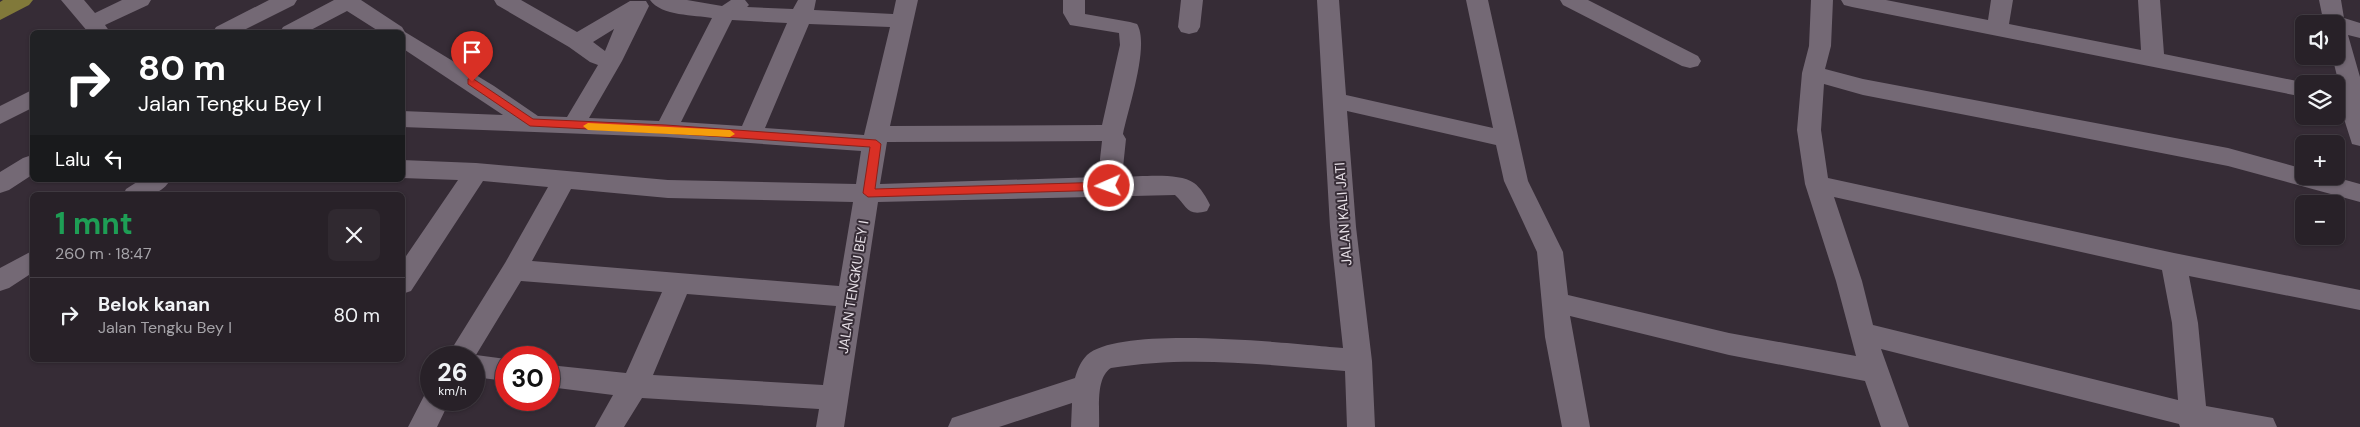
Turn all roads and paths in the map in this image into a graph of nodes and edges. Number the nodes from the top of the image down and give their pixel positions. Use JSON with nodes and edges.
{"nodes":[{"id":1,"x":20,"y":0,"type":"edge"},
{"id":2,"x":72,"y":0,"type":"edge"},
{"id":3,"x":140,"y":0,"type":"edge"},
{"id":4,"x":286,"y":0,"type":"edge"},
{"id":5,"x":505,"y":0,"type":"edge"},
{"id":6,"x":661,"y":0,"type":"edge"},
{"id":7,"x":744,"y":0,"type":"edge"},
{"id":8,"x":1074,"y":0,"type":"edge"},
{"id":9,"x":1192,"y":0,"type":"edge"},
{"id":10,"x":1328,"y":0,"type":"edge"},
{"id":11,"x":1478,"y":0,"type":"edge"},
{"id":12,"x":1572,"y":0,"type":"edge"},
{"id":13,"x":1822,"y":0,"type":"edge"},
{"id":14,"x":1852,"y":0,"type":"edge"},
{"id":15,"x":2002,"y":0,"type":"edge"},
{"id":16,"x":2150,"y":0,"type":"edge"},
{"id":17,"x":2330,"y":0,"type":"edge"},
{"id":18,"x":349,"y":1,"type":"edge"},
{"id":19,"x":640,"y":4,"type":"edge"},
{"id":20,"x":805,"y":8,"type":"edge"},
{"id":21,"x":904,"y":11,"type":"edge"},
{"id":22,"x":0,"y":12,"type":"edge"},
{"id":23,"x":725,"y":13,"type":"junction"},
{"id":24,"x":2333,"y":15,"type":"edge"},
{"id":25,"x":2345,"y":27,"type":"edge"},
{"id":26,"x":95,"y":28,"type":"edge"},
{"id":27,"x":1189,"y":28,"type":"dead end"},
{"id":28,"x":1997,"y":29,"type":"junction"},
{"id":29,"x":228,"y":30,"type":"edge"},
{"id":30,"x":295,"y":30,"type":"edge"},
{"id":31,"x":391,"y":30,"type":"edge"},
{"id":32,"x":2360,"y":31,"type":"edge"},
{"id":33,"x":405,"y":40,"type":"edge"},
{"id":34,"x":577,"y":42,"type":"junction"},
{"id":35,"x":2153,"y":58,"type":"junction"},
{"id":36,"x":611,"y":61,"type":"junction"},
{"id":37,"x":1690,"y":61,"type":"dead end"},
{"id":38,"x":2344,"y":65,"type":"edge"},
{"id":39,"x":1814,"y":73,"type":"junction"},
{"id":40,"x":2348,"y":83,"type":"edge"},
{"id":41,"x":2295,"y":86,"type":"edge"},
{"id":42,"x":30,"y":99,"type":"edge"},
{"id":43,"x":1336,"y":101,"type":"junction"},
{"id":44,"x":0,"y":116,"type":"edge"},
{"id":45,"x":405,"y":119,"type":"edge"},
{"id":46,"x":530,"y":122,"type":"junction"},
{"id":47,"x":573,"y":126,"type":"junction"},
{"id":48,"x":666,"y":129,"type":"junction"},
{"id":49,"x":1111,"y":134,"type":"junction"},
{"id":50,"x":750,"y":135,"type":"junction"},
{"id":51,"x":2360,"y":138,"type":"edge"},
{"id":52,"x":876,"y":139,"type":"junction"},
{"id":53,"x":1507,"y":139,"type":"junction"},
{"id":54,"x":30,"y":165,"type":"edge"},
{"id":55,"x":405,"y":169,"type":"edge"},
{"id":56,"x":476,"y":172,"type":"junction"},
{"id":57,"x":564,"y":180,"type":"junction"},
{"id":58,"x":155,"y":182,"type":"edge"},
{"id":59,"x":0,"y":184,"type":"edge"},
{"id":60,"x":1816,"y":184,"type":"junction"},
{"id":61,"x":1109,"y":186,"type":"junction"},
{"id":62,"x":140,"y":192,"type":"edge"},
{"id":63,"x":868,"y":193,"type":"junction"},
{"id":64,"x":2360,"y":193,"type":"edge"},
{"id":65,"x":1198,"y":205,"type":"dead end"},
{"id":66,"x":2174,"y":262,"type":"junction"},
{"id":67,"x":30,"y":265,"type":"edge"},
{"id":68,"x":514,"y":270,"type":"junction"},
{"id":69,"x":405,"y":279,"type":"edge"},
{"id":70,"x":0,"y":281,"type":"edge"},
{"id":71,"x":679,"y":283,"type":"junction"},
{"id":72,"x":851,"y":297,"type":"junction"},
{"id":73,"x":2360,"y":300,"type":"edge"},
{"id":74,"x":1554,"y":302,"type":"junction"},
{"id":75,"x":1862,"y":333,"type":"junction"},
{"id":76,"x":467,"y":346,"type":"edge"},
{"id":77,"x":1358,"y":360,"type":"junction"},
{"id":78,"x":1876,"y":370,"type":"junction"},
{"id":79,"x":560,"y":377,"type":"edge"},
{"id":80,"x":634,"y":386,"type":"junction"},
{"id":81,"x":1087,"y":386,"type":"junction"},
{"id":82,"x":835,"y":398,"type":"junction"},
{"id":83,"x":430,"y":411,"type":"edge"},
{"id":84,"x":2194,"y":422,"type":"edge"},
{"id":85,"x":422,"y":427,"type":"edge"},
{"id":86,"x":610,"y":427,"type":"edge"},
{"id":87,"x":830,"y":427,"type":"edge"},
{"id":88,"x":962,"y":427,"type":"edge"},
{"id":89,"x":1085,"y":427,"type":"edge"},
{"id":90,"x":1361,"y":427,"type":"edge"},
{"id":91,"x":1576,"y":427,"type":"edge"},
{"id":92,"x":1895,"y":427,"type":"edge"},
{"id":93,"x":2263,"y":427,"type":"edge"}],
"edges":[{"from":1,"to":22,"type":"main road"},
{"from":2,"to":26,"type":"street"},
{"from":3,"to":26,"type":"street"},
{"from":4,"to":29,"type":"street"},
{"from":5,"to":34,"type":"street"},
{"from":6,"to":23,"type":"street"},
{"from":7,"to":23,"type":"street"},
{"from":8,"to":49,"type":"street"},
{"from":9,"to":27,"type":"street"},
{"from":10,"to":43,"type":"street","name":"JALAN KALI JATI"},
{"from":11,"to":53,"type":"street"},
{"from":12,"to":37,"type":"street"},
{"from":13,"to":39,"type":"street"},
{"from":14,"to":28,"type":"street"},
{"from":15,"to":28,"type":"street"},
{"from":16,"to":35,"type":"street"},
{"from":17,"to":24,"type":"street"},
{"from":18,"to":30,"type":"street"},
{"from":18,"to":31,"type":"street"},
{"from":19,"to":34,"type":"street"},
{"from":19,"to":36,"type":"street"},
{"from":20,"to":21,"type":"street"},
{"from":20,"to":23,"type":"street"},
{"from":20,"to":50,"type":"street"},
{"from":21,"to":52,"type":"street","name":"JALAN TENGKU BEY I"},
{"from":23,"to":48,"type":"street"},
{"from":25,"to":32,"type":"street"},
{"from":28,"to":35,"type":"street"},
{"from":33,"to":46,"type":"street"},
{"from":34,"to":36,"type":"street"},
{"from":35,"to":41,"type":"street"},
{"from":36,"to":47,"type":"street"},
{"from":38,"to":40,"type":"street"},
{"from":39,"to":60,"type":"street"},
{"from":39,"to":64,"type":"street"},
{"from":40,"to":51,"type":"street"},
{"from":42,"to":44,"type":"street"},
{"from":43,"to":53,"type":"street"},
{"from":43,"to":77,"type":"street","name":"JALAN KALI JATI"},
{"from":45,"to":46,"type":"street"},
{"from":46,"to":47,"type":"street"},
{"from":47,"to":48,"type":"street"},
{"from":48,"to":50,"type":"street"},
{"from":49,"to":52,"type":"street"},
{"from":49,"to":61,"type":"street"},
{"from":50,"to":52,"type":"street"},
{"from":52,"to":63,"type":"street","name":"JALAN TENGKU BEY I"},
{"from":53,"to":74,"type":"street"},
{"from":54,"to":59,"type":"street"},
{"from":55,"to":56,"type":"street"},
{"from":56,"to":57,"type":"street"},
{"from":56,"to":69,"type":"street"},
{"from":57,"to":63,"type":"street"},
{"from":57,"to":68,"type":"street"},
{"from":58,"to":62,"type":"street"},
{"from":60,"to":66,"type":"street"},
{"from":60,"to":75,"type":"street"},
{"from":61,"to":63,"type":"street"},
{"from":61,"to":65,"type":"street"},
{"from":63,"to":72,"type":"street","name":"JALAN TENGKU BEY I"},
{"from":66,"to":73,"type":"street"},
{"from":66,"to":84,"type":"street"},
{"from":67,"to":70,"type":"street"},
{"from":68,"to":71,"type":"street"},
{"from":68,"to":76,"type":"street"},
{"from":71,"to":72,"type":"street"},
{"from":71,"to":80,"type":"street"},
{"from":72,"to":82,"type":"street","name":"JALAN TENGKU BEY I"},
{"from":74,"to":78,"type":"street"},
{"from":74,"to":91,"type":"street"},
{"from":75,"to":78,"type":"street"},
{"from":75,"to":84,"type":"street"},
{"from":77,"to":81,"type":"street"},
{"from":77,"to":90,"type":"street","name":"JALAN KALI JATI"},
{"from":78,"to":92,"type":"street"},
{"from":79,"to":80,"type":"street"},
{"from":80,"to":82,"type":"street"},
{"from":80,"to":86,"type":"street"},
{"from":81,"to":88,"type":"street"},
{"from":81,"to":89,"type":"street"},
{"from":82,"to":87,"type":"street","name":"JALAN TENGKU BEY I"},
{"from":83,"to":85,"type":"street"},
{"from":84,"to":93,"type":"street"}]}
